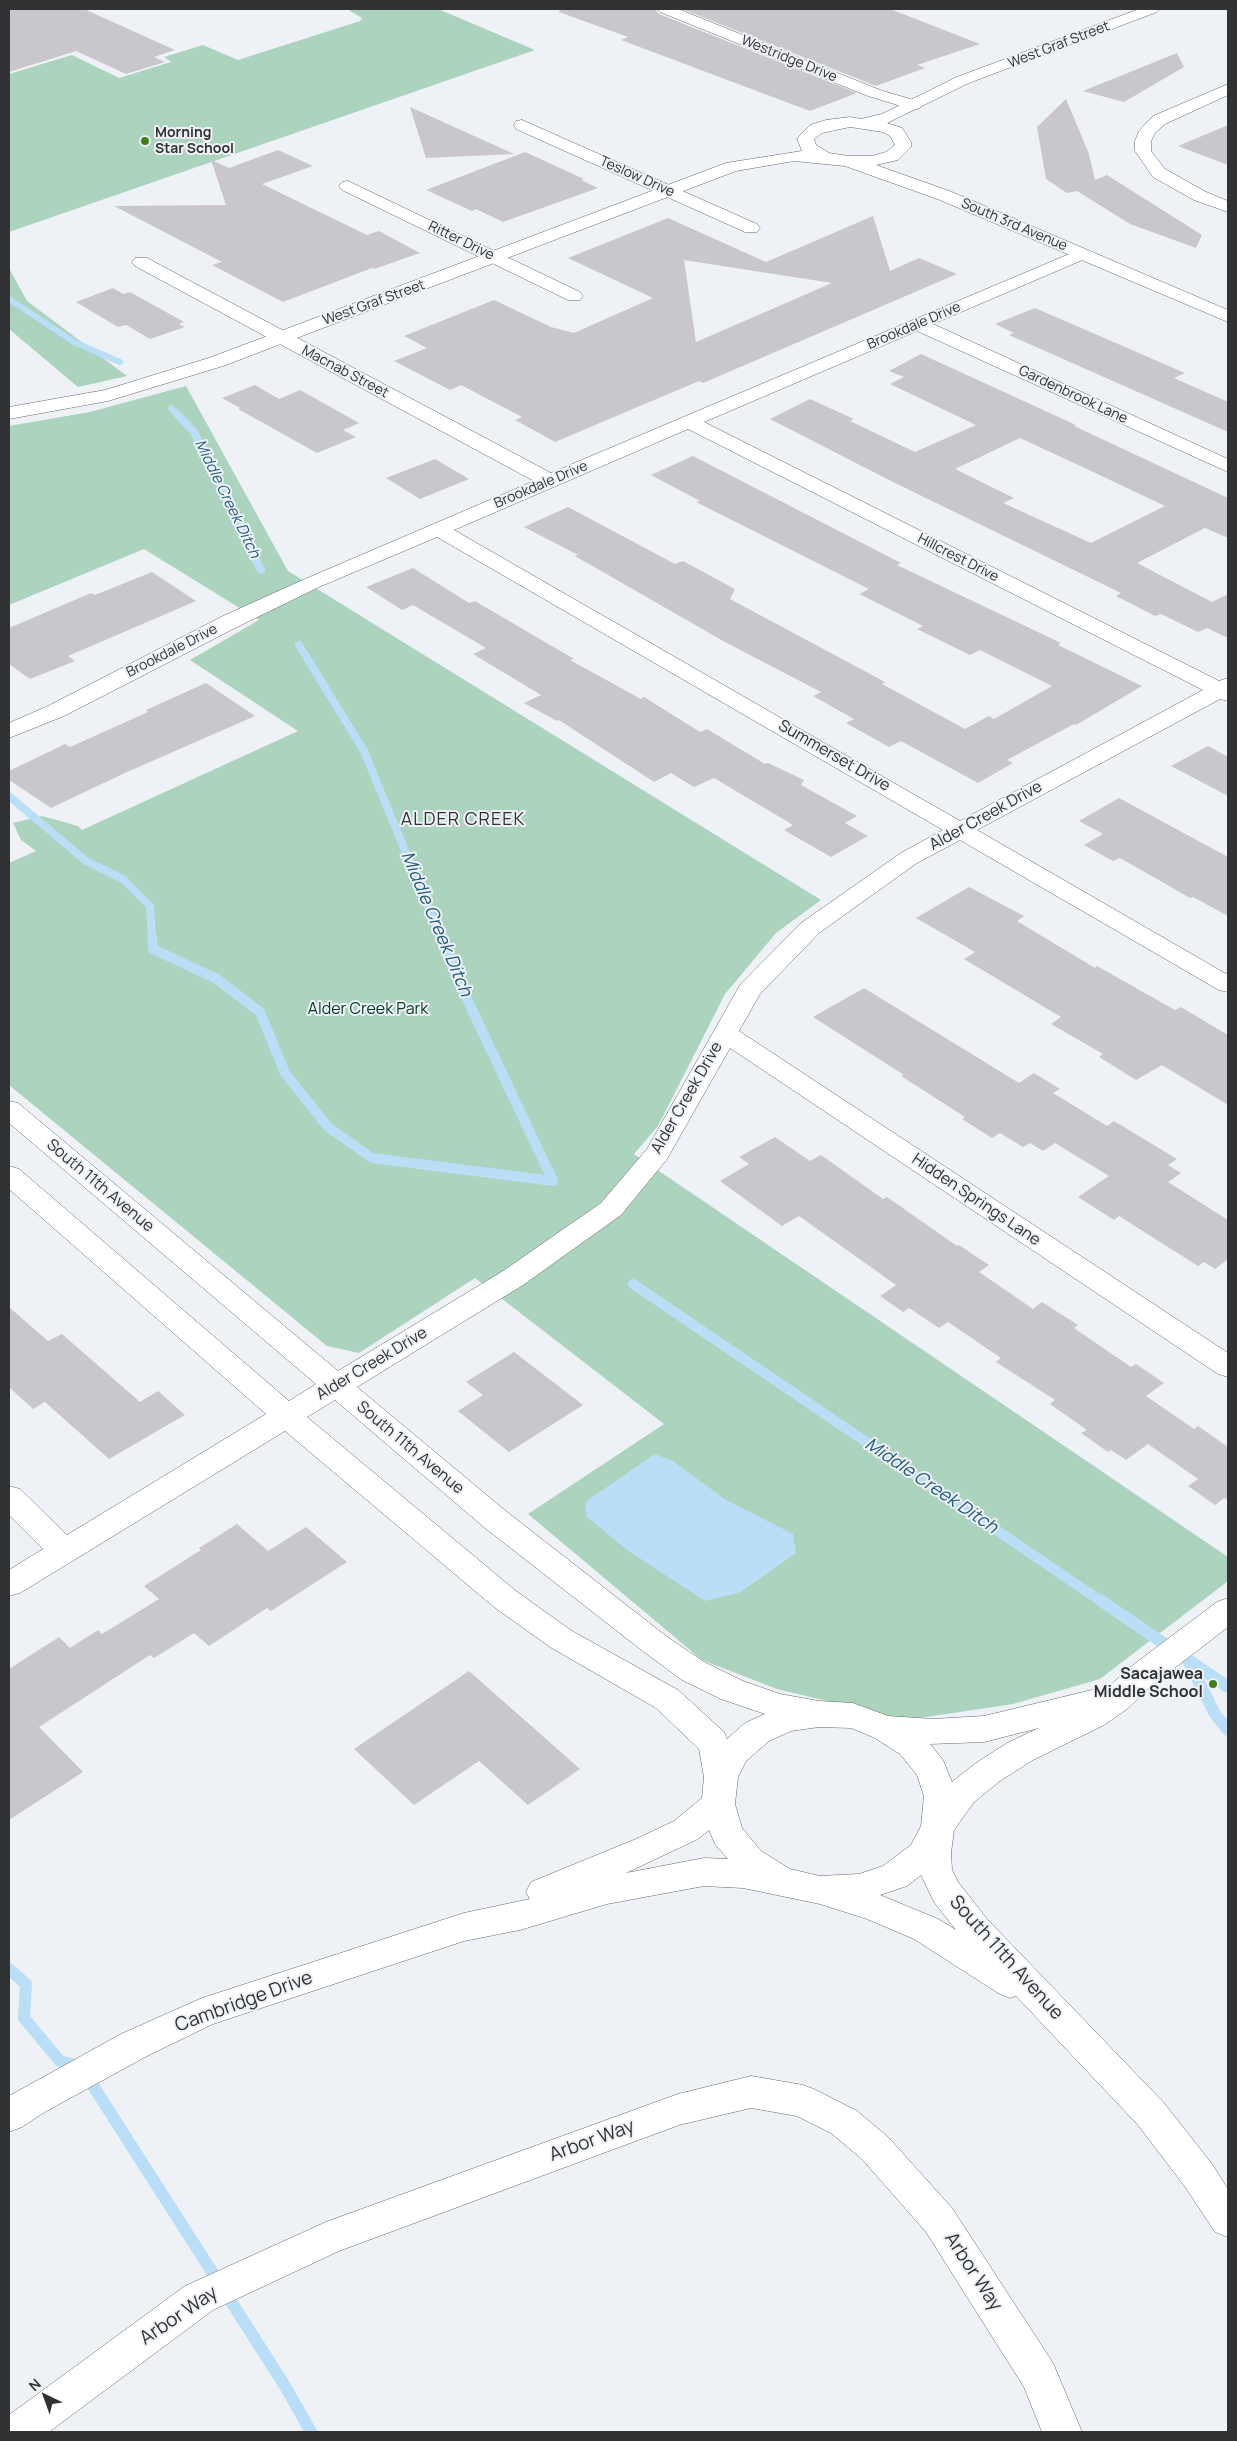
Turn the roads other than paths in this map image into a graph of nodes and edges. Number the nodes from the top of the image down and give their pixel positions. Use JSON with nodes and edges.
{"nodes":[{"id":1,"x":665,"y":9,"type":"edge"},
{"id":2,"x":1152,"y":9,"type":"edge"},
{"id":3,"x":1228,"y":89,"type":"edge"},
{"id":4,"x":917,"y":116,"type":"junction"},
{"id":5,"x":864,"y":123,"type":"junction"},
{"id":6,"x":522,"y":125,"type":"dead end"},
{"id":7,"x":809,"y":133,"type":"junction"},
{"id":8,"x":900,"y":145,"type":"junction"},
{"id":9,"x":824,"y":157,"type":"junction"},
{"id":10,"x":848,"y":162,"type":"junction"},
{"id":11,"x":732,"y":167,"type":"junction"},
{"id":12,"x":348,"y":186,"type":"dead end"},
{"id":13,"x":669,"y":191,"type":"junction"},
{"id":14,"x":946,"y":196,"type":"junction"},
{"id":15,"x":1228,"y":206,"type":"edge"},
{"id":16,"x":751,"y":228,"type":"dead end"},
{"id":17,"x":1081,"y":254,"type":"junction"},
{"id":18,"x":496,"y":258,"type":"junction"},
{"id":19,"x":141,"y":262,"type":"dead end"},
{"id":20,"x":574,"y":296,"type":"dead end"},
{"id":21,"x":1228,"y":317,"type":"edge"},
{"id":22,"x":918,"y":324,"type":"junction"},
{"id":23,"x":281,"y":338,"type":"junction"},
{"id":24,"x":9,"y":413,"type":"edge"},
{"id":25,"x":688,"y":422,"type":"junction"},
{"id":26,"x":1228,"y":466,"type":"edge"},
{"id":27,"x":550,"y":481,"type":"junction"},
{"id":28,"x":438,"y":529,"type":"junction"},
{"id":29,"x":1225,"y":690,"type":"edge"},
{"id":30,"x":9,"y":731,"type":"edge"},
{"id":31,"x":961,"y":830,"type":"junction"},
{"id":32,"x":1228,"y":985,"type":"edge"},
{"id":33,"x":724,"y":1033,"type":"junction"},
{"id":34,"x":9,"y":1109,"type":"edge"},
{"id":35,"x":9,"y":1175,"type":"edge"},
{"id":36,"x":1228,"y":1367,"type":"edge"},
{"id":37,"x":336,"y":1386,"type":"junction"},
{"id":38,"x":288,"y":1416,"type":"junction"},
{"id":39,"x":9,"y":1497,"type":"edge"},
{"id":40,"x":64,"y":1551,"type":"junction"},
{"id":41,"x":9,"y":1585,"type":"edge"},
{"id":42,"x":1228,"y":1610,"type":"edge"},
{"id":43,"x":1140,"y":1677,"type":"junction"},
{"id":44,"x":819,"y":1714,"type":"junction"},
{"id":45,"x":885,"y":1728,"type":"junction"},
{"id":46,"x":719,"y":1790,"type":"junction"},
{"id":47,"x":938,"y":1827,"type":"junction"},
{"id":48,"x":782,"y":1881,"type":"junction"},
{"id":49,"x":820,"y":1890,"type":"junction"},
{"id":50,"x":464,"y":1927,"type":"junction"},
{"id":51,"x":1091,"y":2052,"type":"junction"},
{"id":52,"x":9,"y":2116,"type":"edge"},
{"id":53,"x":1228,"y":2220,"type":"edge"},
{"id":54,"x":16,"y":2429,"type":"edge"},
{"id":55,"x":1062,"y":2432,"type":"edge"}],
"edges":[{"from":1,"to":4,"type":"street","name":"Westridge Drive"},
{"from":2,"to":4,"type":"street","name":"West Graf Street"},
{"from":3,"to":15,"type":"street"},
{"from":4,"to":5,"type":"street","name":"West Graf Street"},
{"from":4,"to":8,"type":"street","name":"West Graf Street"},
{"from":5,"to":7,"type":"street","name":"West Graf Street"},
{"from":5,"to":8,"type":"street"},
{"from":6,"to":13,"type":"street","name":"Teslow Drive"},
{"from":7,"to":9,"type":"street"},
{"from":7,"to":11,"type":"street","name":"West Graf Street"},
{"from":8,"to":10,"type":"street"},
{"from":8,"to":14,"type":"street","name":"South 3rd Avenue"},
{"from":9,"to":10,"type":"street","name":"West Graf Street"},
{"from":9,"to":11,"type":"street","name":"West Graf Street"},
{"from":10,"to":14,"type":"street","name":"South 3rd Avenue"},
{"from":11,"to":13,"type":"street","name":"West Graf Street"},
{"from":12,"to":18,"type":"street","name":"Ritter Drive"},
{"from":13,"to":16,"type":"street","name":"Teslow Drive"},
{"from":13,"to":18,"type":"street","name":"West Graf Street"},
{"from":14,"to":17,"type":"street","name":"South 3rd Avenue"},
{"from":17,"to":21,"type":"street","name":"South 3rd Avenue"},
{"from":17,"to":22,"type":"street","name":"Brookdale Drive"},
{"from":18,"to":20,"type":"street","name":"Ritter Drive"},
{"from":18,"to":23,"type":"street","name":"West Graf Street"},
{"from":19,"to":23,"type":"street","name":"Macnab Street"},
{"from":22,"to":25,"type":"street","name":"Brookdale Drive"},
{"from":22,"to":26,"type":"street","name":"Gardenbrook Lane"},
{"from":23,"to":24,"type":"street","name":"West Graf Street"},
{"from":23,"to":27,"type":"street","name":"Macnab Street"},
{"from":25,"to":27,"type":"street","name":"Brookdale Drive"},
{"from":25,"to":29,"type":"street","name":"Hillcrest Drive"},
{"from":27,"to":28,"type":"street","name":"Brookdale Drive"},
{"from":28,"to":30,"type":"street","name":"Brookdale Drive"},
{"from":28,"to":31,"type":"street","name":"Summerset Drive"},
{"from":29,"to":31,"type":"street","name":"Alder Creek Drive"},
{"from":31,"to":32,"type":"street","name":"Summerset Drive"},
{"from":31,"to":33,"type":"street","name":"Alder Creek Drive"},
{"from":33,"to":36,"type":"street","name":"Hidden Springs Lane"},
{"from":33,"to":37,"type":"street","name":"Alder Creek Drive"},
{"from":34,"to":37,"type":"street","name":"South 11th Avenue"},
{"from":35,"to":38,"type":"street","name":"South 11th Avenue"},
{"from":37,"to":38,"type":"street","name":"Alder Creek Drive"},
{"from":37,"to":44,"type":"street","name":"South 11th Avenue"},
{"from":38,"to":40,"type":"street","name":"Alder Creek Drive"},
{"from":38,"to":46,"type":"street","name":"South 11th Avenue"},
{"from":39,"to":40,"type":"street"},
{"from":40,"to":41,"type":"street","name":"Alder Creek Drive"},
{"from":42,"to":43,"type":"street"},
{"from":43,"to":45,"type":"street"},
{"from":43,"to":47,"type":"street"},
{"from":44,"to":45,"type":"street","name":"South 11th Avenue"},
{"from":44,"to":46,"type":"street","name":"South 11th Avenue"},
{"from":45,"to":47,"type":"street","name":"South 11th Avenue"},
{"from":46,"to":48,"type":"street","name":"South 11th Avenue"},
{"from":46,"to":50,"type":"street","name":"Cambridge Drive"},
{"from":47,"to":49,"type":"street","name":"South 11th Avenue"},
{"from":47,"to":51,"type":"street","name":"South 11th Avenue"},
{"from":48,"to":49,"type":"street","name":"South 11th Avenue"},
{"from":48,"to":50,"type":"street","name":"Cambridge Drive"},
{"from":49,"to":51,"type":"street","name":"South 11th Avenue"},
{"from":50,"to":52,"type":"street","name":"Cambridge Drive"},
{"from":51,"to":53,"type":"street","name":"South 11th Avenue"},
{"from":54,"to":55,"type":"street","name":"Arbor Way"}]}
